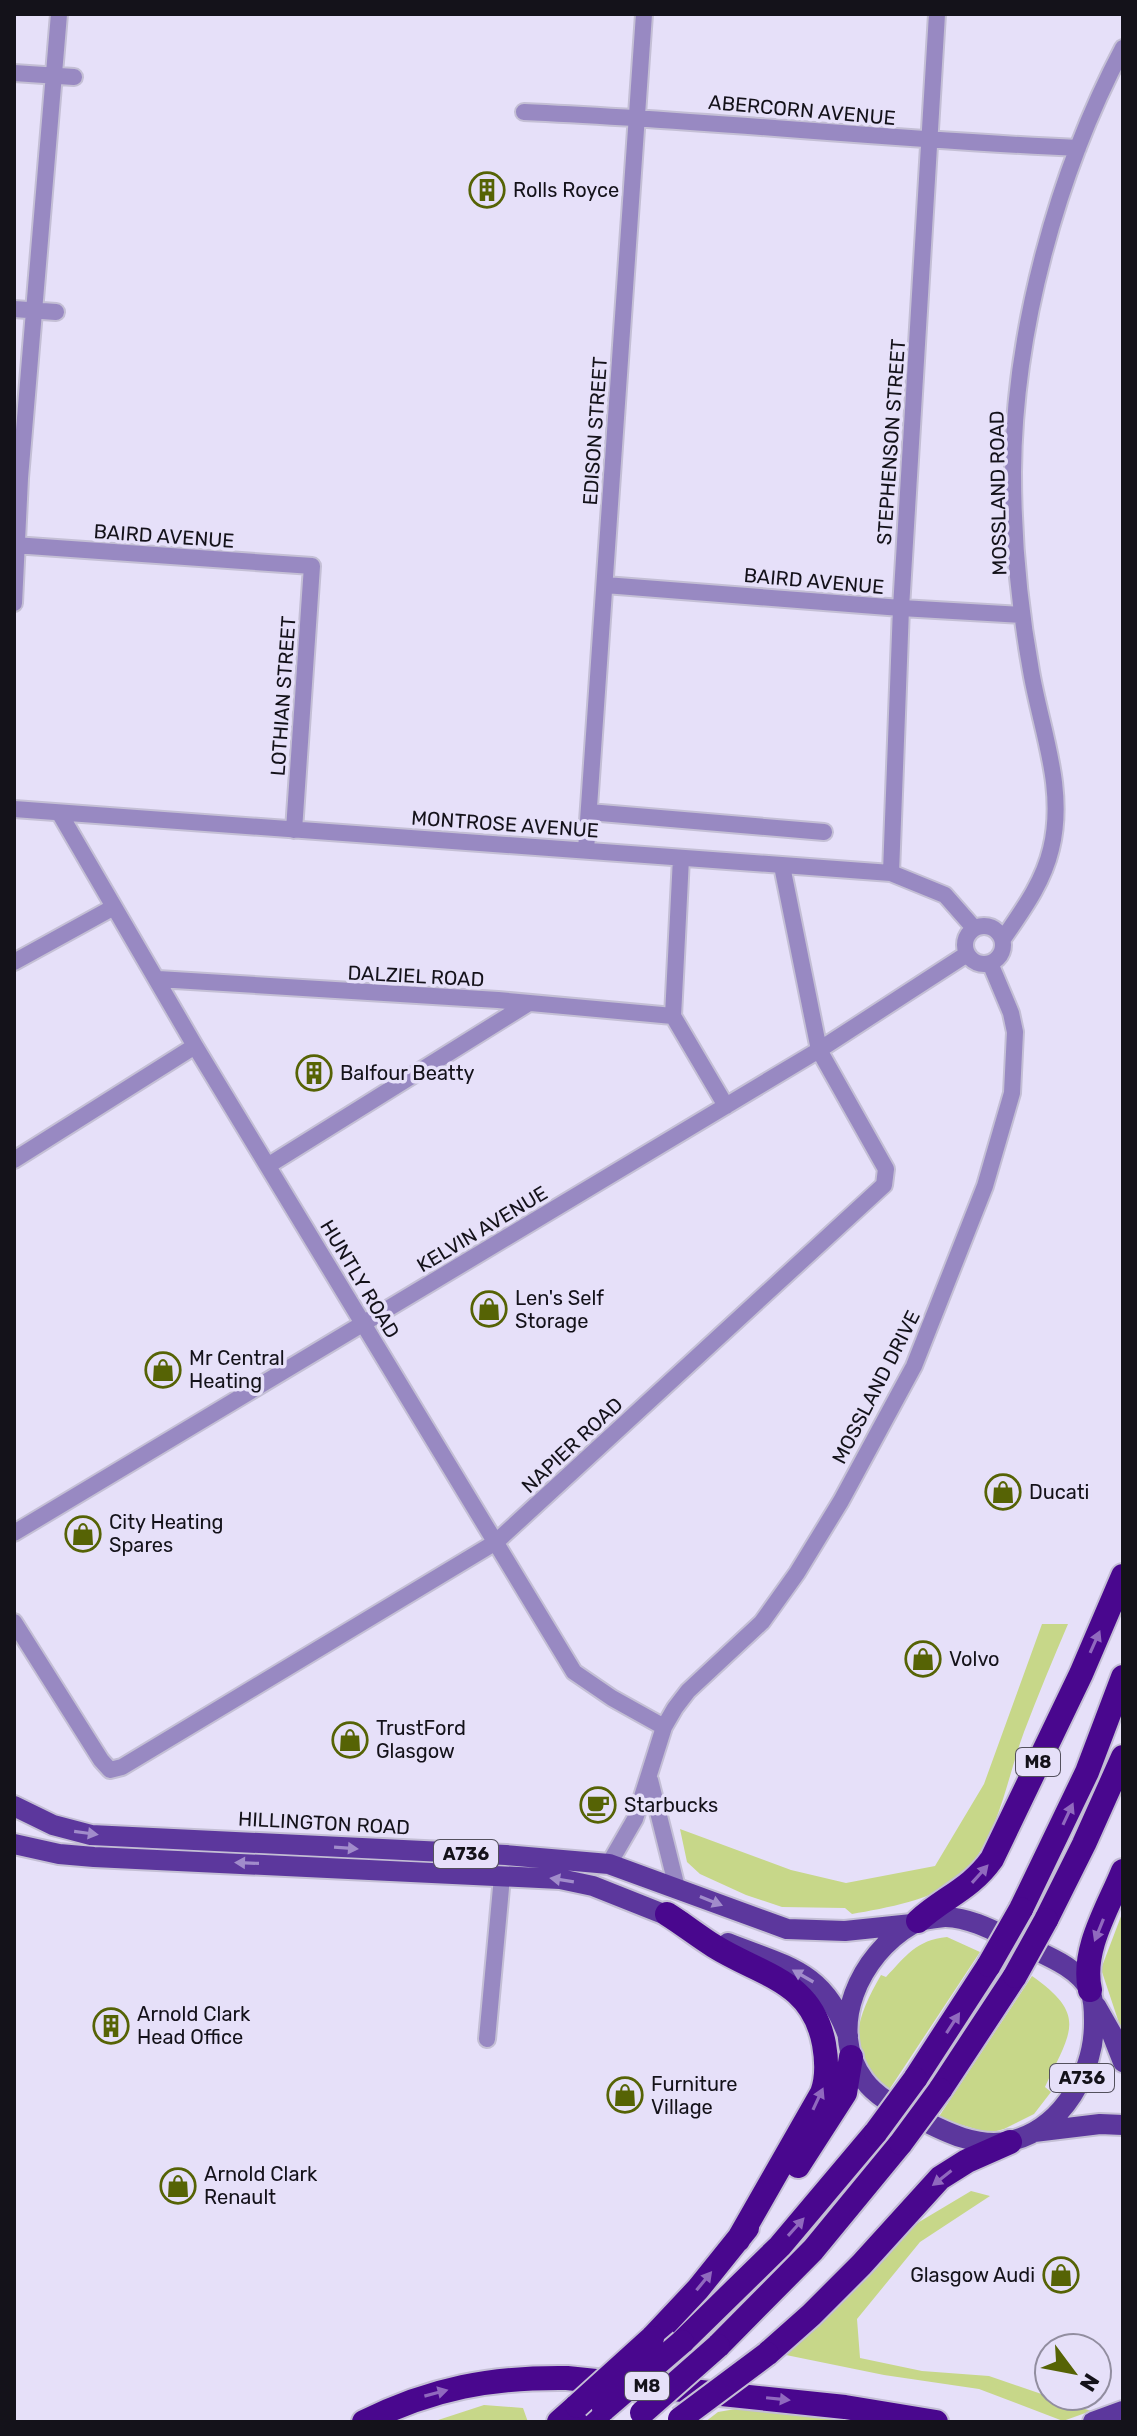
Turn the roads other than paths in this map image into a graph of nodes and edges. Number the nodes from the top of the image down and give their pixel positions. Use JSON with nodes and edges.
{"nodes":[{"id":1,"x":59,"y":14,"type":"edge"},
{"id":2,"x":644,"y":14,"type":"edge"},
{"id":3,"x":937,"y":14,"type":"edge"},
{"id":4,"x":1123,"y":48,"type":"edge"},
{"id":5,"x":14,"y":73,"type":"edge"},
{"id":6,"x":55,"y":76,"type":"junction"},
{"id":7,"x":74,"y":77,"type":"dead end"},
{"id":8,"x":524,"y":112,"type":"dead end"},
{"id":9,"x":637,"y":117,"type":"junction"},
{"id":10,"x":930,"y":140,"type":"junction"},
{"id":11,"x":1078,"y":148,"type":"junction"},
{"id":12,"x":14,"y":309,"type":"edge"},
{"id":13,"x":34,"y":311,"type":"junction"},
{"id":14,"x":56,"y":312,"type":"dead end"},
{"id":15,"x":16,"y":545,"type":"edge"},
{"id":16,"x":312,"y":566,"type":"joint"},
{"id":17,"x":605,"y":585,"type":"junction"},
{"id":18,"x":14,"y":603,"type":"edge"},
{"id":19,"x":901,"y":608,"type":"junction"},
{"id":20,"x":1021,"y":615,"type":"junction"},
{"id":21,"x":14,"y":809,"type":"edge"},
{"id":22,"x":589,"y":812,"type":"junction"},
{"id":23,"x":60,"y":814,"type":"junction"},
{"id":24,"x":294,"y":830,"type":"junction"},
{"id":25,"x":824,"y":832,"type":"dead end"},
{"id":26,"x":586,"y":850,"type":"junction"},
{"id":27,"x":681,"y":858,"type":"junction"},
{"id":28,"x":782,"y":866,"type":"junction"},
{"id":29,"x":891,"y":873,"type":"junction"},
{"id":30,"x":114,"y":907,"type":"junction"},
{"id":31,"x":974,"y":928,"type":"junction"},
{"id":32,"x":1003,"y":939,"type":"junction"},
{"id":33,"x":967,"y":954,"type":"junction"},
{"id":34,"x":14,"y":962,"type":"edge"},
{"id":35,"x":990,"y":963,"type":"junction"},
{"id":36,"x":158,"y":979,"type":"junction"},
{"id":37,"x":529,"y":1003,"type":"junction"},
{"id":38,"x":673,"y":1016,"type":"junction"},
{"id":39,"x":195,"y":1046,"type":"junction"},
{"id":40,"x":819,"y":1050,"type":"junction"},
{"id":41,"x":726,"y":1106,"type":"junction"},
{"id":42,"x":14,"y":1160,"type":"edge"},
{"id":43,"x":269,"y":1165,"type":"junction"},
{"id":44,"x":362,"y":1322,"type":"junction"},
{"id":45,"x":14,"y":1533,"type":"edge"},
{"id":46,"x":496,"y":1542,"type":"junction"},
{"id":47,"x":1123,"y":1576,"type":"edge"},
{"id":48,"x":14,"y":1622,"type":"edge"},
{"id":49,"x":1123,"y":1677,"type":"edge"},
{"id":50,"x":664,"y":1727,"type":"junction"},
{"id":51,"x":1123,"y":1757,"type":"edge"},
{"id":52,"x":650,"y":1780,"type":"junction"},
{"id":53,"x":14,"y":1806,"type":"edge"},
{"id":54,"x":14,"y":1844,"type":"edge"},
{"id":55,"x":609,"y":1864,"type":"junction"},
{"id":56,"x":1123,"y":1871,"type":"edge"},
{"id":57,"x":502,"y":1877,"type":"junction"},
{"id":58,"x":677,"y":1888,"type":"junction"},
{"id":59,"x":667,"y":1914,"type":"junction"},
{"id":60,"x":915,"y":1923,"type":"junction"},
{"id":61,"x":1092,"y":1997,"type":"junction"},
{"id":62,"x":487,"y":2039,"type":"dead end"},
{"id":63,"x":849,"y":2047,"type":"junction"},
{"id":64,"x":1123,"y":2062,"type":"edge"},
{"id":65,"x":1123,"y":2125,"type":"edge"},
{"id":66,"x":1020,"y":2137,"type":"junction"},
{"id":67,"x":738,"y":2240,"type":"junction"},
{"id":68,"x":1123,"y":2411,"type":"edge"},
{"id":69,"x":590,"y":2412,"type":"edge"},
{"id":70,"x":637,"y":2417,"type":"edge"},
{"id":71,"x":677,"y":2420,"type":"edge"},
{"id":72,"x":364,"y":2422,"type":"edge"},
{"id":73,"x":559,"y":2422,"type":"edge"},
{"id":74,"x":936,"y":2422,"type":"edge"},
{"id":75,"x":1093,"y":2422,"type":"edge"}],
"edges":[{"from":1,"to":6,"type":"street"},
{"from":2,"to":9,"type":"street","name":"EDISON STREET"},
{"from":3,"to":10,"type":"street","name":"STEPHENSON STREET"},
{"from":4,"to":11,"type":"street","name":"MOSSLAND ROAD"},
{"from":5,"to":6,"type":"street"},
{"from":6,"to":7,"type":"street"},
{"from":6,"to":13,"type":"street"},
{"from":8,"to":9,"type":"street","name":"ABERCORN AVENUE"},
{"from":9,"to":10,"type":"street","name":"ABERCORN AVENUE"},
{"from":9,"to":17,"type":"street","name":"EDISON STREET"},
{"from":10,"to":11,"type":"street","name":"ABERCORN AVENUE"},
{"from":10,"to":19,"type":"street","name":"STEPHENSON STREET"},
{"from":11,"to":20,"type":"street","name":"MOSSLAND ROAD"},
{"from":12,"to":13,"type":"street"},
{"from":13,"to":14,"type":"street"},
{"from":13,"to":15,"type":"street"},
{"from":15,"to":16,"type":"street","name":"BAIRD AVENUE"},
{"from":15,"to":18,"type":"street"},
{"from":16,"to":24,"type":"street","name":"LOTHIAN STREET"},
{"from":17,"to":19,"type":"street","name":"BAIRD AVENUE"},
{"from":17,"to":22,"type":"street","name":"EDISON STREET"},
{"from":19,"to":20,"type":"street","name":"BAIRD AVENUE"},
{"from":19,"to":29,"type":"street","name":"STEPHENSON STREET"},
{"from":20,"to":32,"type":"street","name":"MOSSLAND ROAD"},
{"from":21,"to":23,"type":"street","name":"MONTROSE AVENUE"},
{"from":22,"to":25,"type":"street"},
{"from":22,"to":26,"type":"street","name":"EDISON STREET"},
{"from":23,"to":24,"type":"street","name":"MONTROSE AVENUE"},
{"from":23,"to":30,"type":"street","name":"HUNTLY ROAD"},
{"from":24,"to":26,"type":"street","name":"MONTROSE AVENUE"},
{"from":26,"to":27,"type":"street","name":"MONTROSE AVENUE"},
{"from":27,"to":28,"type":"street","name":"MONTROSE AVENUE"},
{"from":27,"to":38,"type":"street"},
{"from":28,"to":29,"type":"street","name":"MONTROSE AVENUE"},
{"from":28,"to":40,"type":"street","name":"NAPIER ROAD"},
{"from":29,"to":31,"type":"street","name":"MONTROSE AVENUE"},
{"from":30,"to":34,"type":"street"},
{"from":30,"to":36,"type":"street","name":"HUNTLY ROAD"},
{"from":31,"to":32,"type":"street"},
{"from":31,"to":33,"type":"street"},
{"from":32,"to":35,"type":"street"},
{"from":33,"to":35,"type":"street"},
{"from":33,"to":40,"type":"street","name":"KELVIN AVENUE"},
{"from":35,"to":50,"type":"street","name":"MOSSLAND DRIVE"},
{"from":36,"to":37,"type":"street","name":"DALZIEL ROAD"},
{"from":36,"to":39,"type":"street","name":"HUNTLY ROAD"},
{"from":37,"to":38,"type":"street","name":"DALZIEL ROAD"},
{"from":37,"to":43,"type":"street"},
{"from":38,"to":41,"type":"street"},
{"from":39,"to":42,"type":"street"},
{"from":39,"to":43,"type":"street","name":"HUNTLY ROAD"},
{"from":40,"to":41,"type":"street","name":"KELVIN AVENUE"},
{"from":40,"to":46,"type":"street","name":"NAPIER ROAD"},
{"from":41,"to":44,"type":"street","name":"KELVIN AVENUE"},
{"from":43,"to":44,"type":"street","name":"HUNTLY ROAD"},
{"from":44,"to":45,"type":"street","name":"KELVIN AVENUE"},
{"from":44,"to":46,"type":"street","name":"HUNTLY ROAD"},
{"from":46,"to":48,"type":"street","name":"NAPIER ROAD"},
{"from":46,"to":50,"type":"street","name":"HUNTLY ROAD"},
{"from":60,"to":47,"type":"highway","number":"M8","one_way":true},
{"from":69,"to":49,"type":"highway","number":"M8","one_way":true,"bridge":true},
{"from":50,"to":52,"type":"street","name":"MOSSLAND DRIVE"},
{"from":51,"to":70,"type":"highway","number":"M8","bridge":true},
{"from":52,"to":55,"type":"street","name":"MOSSLAND DRIVE"},
{"from":52,"to":58,"type":"street","name":"MOSSLAND DRIVE"},
{"from":53,"to":55,"type":"main road","name":"HILLINGTON ROAD","number":"A736","one_way":true},
{"from":57,"to":54,"type":"main road","number":"A736","one_way":true},
{"from":55,"to":58,"type":"main road","name":"HILLINGTON ROAD","number":"A736"},
{"from":56,"to":61,"type":"highway","one_way":true},
{"from":59,"to":57,"type":"main road","number":"A736","one_way":true},
{"from":57,"to":62,"type":"street"},
{"from":58,"to":60,"type":"main road","name":"HILLINGTON ROAD","number":"A736","one_way":true},
{"from":63,"to":59,"type":"main road","number":"A736","one_way":true},
{"from":67,"to":59,"type":"highway","number":"M8","one_way":true},
{"from":60,"to":61,"type":"main road","number":"A736"},
{"from":60,"to":63,"type":"main road"},
{"from":61,"to":64,"type":"main road","number":"A736"},
{"from":61,"to":66,"type":"main road","number":"A736"},
{"from":63,"to":66,"type":"main road","number":"A736"},
{"from":63,"to":67,"type":"highway","number":"M8"},
{"from":65,"to":66,"type":"main road","number":"A736"},
{"from":66,"to":71,"type":"highway","number":"M8","one_way":true,"bridge":true},
{"from":69,"to":67,"type":"highway","number":"M8","one_way":true,"bridge":true},
{"from":68,"to":75,"type":"main road"},
{"from":69,"to":73,"type":"highway","number":"M8"},
{"from":72,"to":74,"type":"highway","number":"M8","one_way":true}]}
